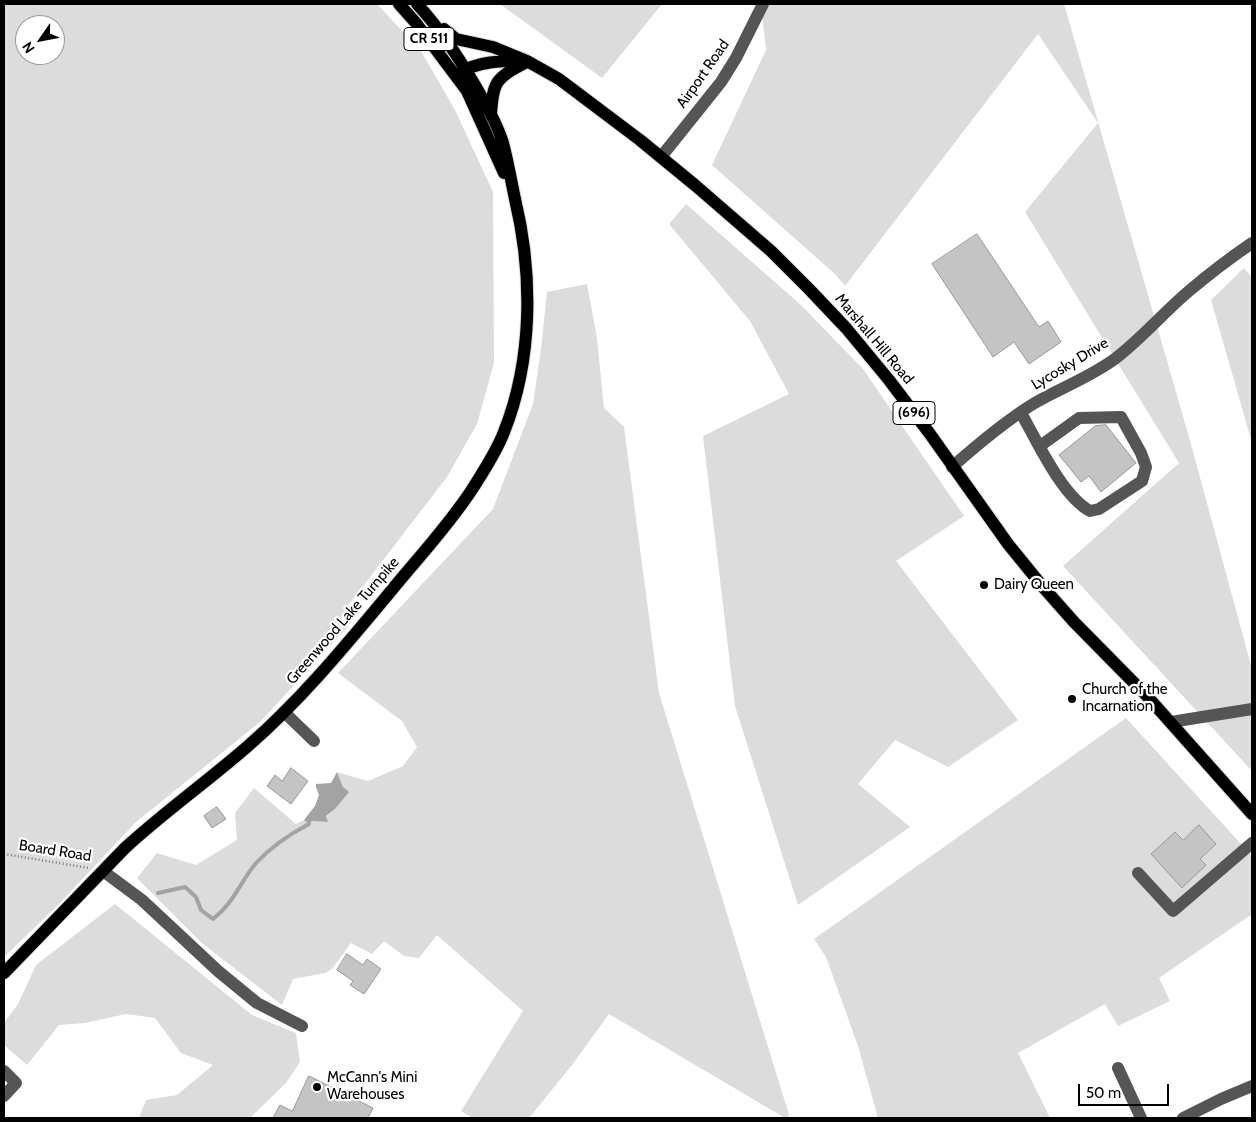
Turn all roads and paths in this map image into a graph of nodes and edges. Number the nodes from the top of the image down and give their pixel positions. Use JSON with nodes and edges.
{"nodes":[{"id":1,"x":400,"y":4,"type":"edge"},
{"id":2,"x":417,"y":4,"type":"edge"},
{"id":3,"x":763,"y":4,"type":"edge"},
{"id":4,"x":428,"y":16,"type":"junction"},
{"id":5,"x":527,"y":61,"type":"junction"},
{"id":6,"x":461,"y":73,"type":"junction"},
{"id":7,"x":491,"y":114,"type":"junction"},
{"id":8,"x":661,"y":158,"type":"junction"},
{"id":9,"x":514,"y":195,"type":"junction"},
{"id":10,"x":1252,"y":243,"type":"edge"},
{"id":11,"x":1021,"y":412,"type":"junction"},
{"id":12,"x":1040,"y":446,"type":"junction"},
{"id":13,"x":952,"y":467,"type":"junction"},
{"id":14,"x":1252,"y":709,"type":"edge"},
{"id":15,"x":284,"y":712,"type":"junction"},
{"id":16,"x":1171,"y":722,"type":"junction"},
{"id":17,"x":314,"y":741,"type":"dead end"},
{"id":18,"x":1252,"y":814,"type":"edge"},
{"id":19,"x":1252,"y":843,"type":"edge"},
{"id":20,"x":4,"y":854,"type":"edge"},
{"id":21,"x":103,"y":871,"type":"junction"},
{"id":22,"x":1138,"y":873,"type":"dead end"},
{"id":23,"x":4,"y":973,"type":"edge"},
{"id":24,"x":302,"y":1026,"type":"dead end"},
{"id":25,"x":1118,"y":1068,"type":"dead end"},
{"id":26,"x":4,"y":1071,"type":"edge"},
{"id":27,"x":1252,"y":1086,"type":"edge"},
{"id":28,"x":4,"y":1096,"type":"edge"},
{"id":29,"x":1141,"y":1118,"type":"edge"},
{"id":30,"x":1183,"y":1118,"type":"edge"}],
"edges":[{"from":1,"to":6,"type":"main road","name":"Greenwood Lake Turnpike","number":"CR 511"},
{"from":2,"to":4,"type":"main road","name":"Greenwood Lake Turnpike","number":"CR 511"},
{"from":3,"to":8,"type":"street","name":"Airport Road"},
{"from":4,"to":5,"type":"main road"},
{"from":4,"to":6,"type":"main road","name":"Greenwood Lake Turnpike","number":"CR 511"},
{"from":5,"to":6,"type":"main road","name":"Marshall Hill Road"},
{"from":5,"to":7,"type":"main road"},
{"from":5,"to":8,"type":"main road","name":"Marshall Hill Road","number":"(696)"},
{"from":6,"to":7,"type":"main road","name":"Greenwood Lake Turnpike","number":"CR 511"},
{"from":6,"to":9,"type":"main road","name":"Greenwood Lake Turnpike","number":"CR 511"},
{"from":7,"to":9,"type":"main road","name":"Greenwood Lake Turnpike","number":"CR 511"},
{"from":8,"to":13,"type":"main road","name":"Marshall Hill Road","number":"(696)"},
{"from":9,"to":15,"type":"main road","name":"Greenwood Lake Turnpike","number":"CR 511"},
{"from":10,"to":11,"type":"street","name":"Lycosky Drive"},
{"from":11,"to":12,"type":"street"},
{"from":11,"to":13,"type":"street","name":"Lycosky Drive"},
{"from":12,"to":12,"type":"street"},
{"from":13,"to":16,"type":"main road","name":"Marshall Hill Road","number":"(696)"},
{"from":14,"to":16,"type":"street"},
{"from":15,"to":17,"type":"street"},
{"from":15,"to":21,"type":"main road","name":"Greenwood Lake Turnpike","number":"CR 511"},
{"from":16,"to":18,"type":"main road","name":"Marshall Hill Road","number":"(696)"},
{"from":19,"to":22,"type":"street"},
{"from":20,"to":21,"type":"path","name":"Board Road"},
{"from":21,"to":23,"type":"main road","name":"Greenwood Lake Turnpike","number":"CR 511"},
{"from":21,"to":24,"type":"street"},
{"from":25,"to":29,"type":"street"},
{"from":26,"to":28,"type":"street"},
{"from":27,"to":30,"type":"street"}]}
